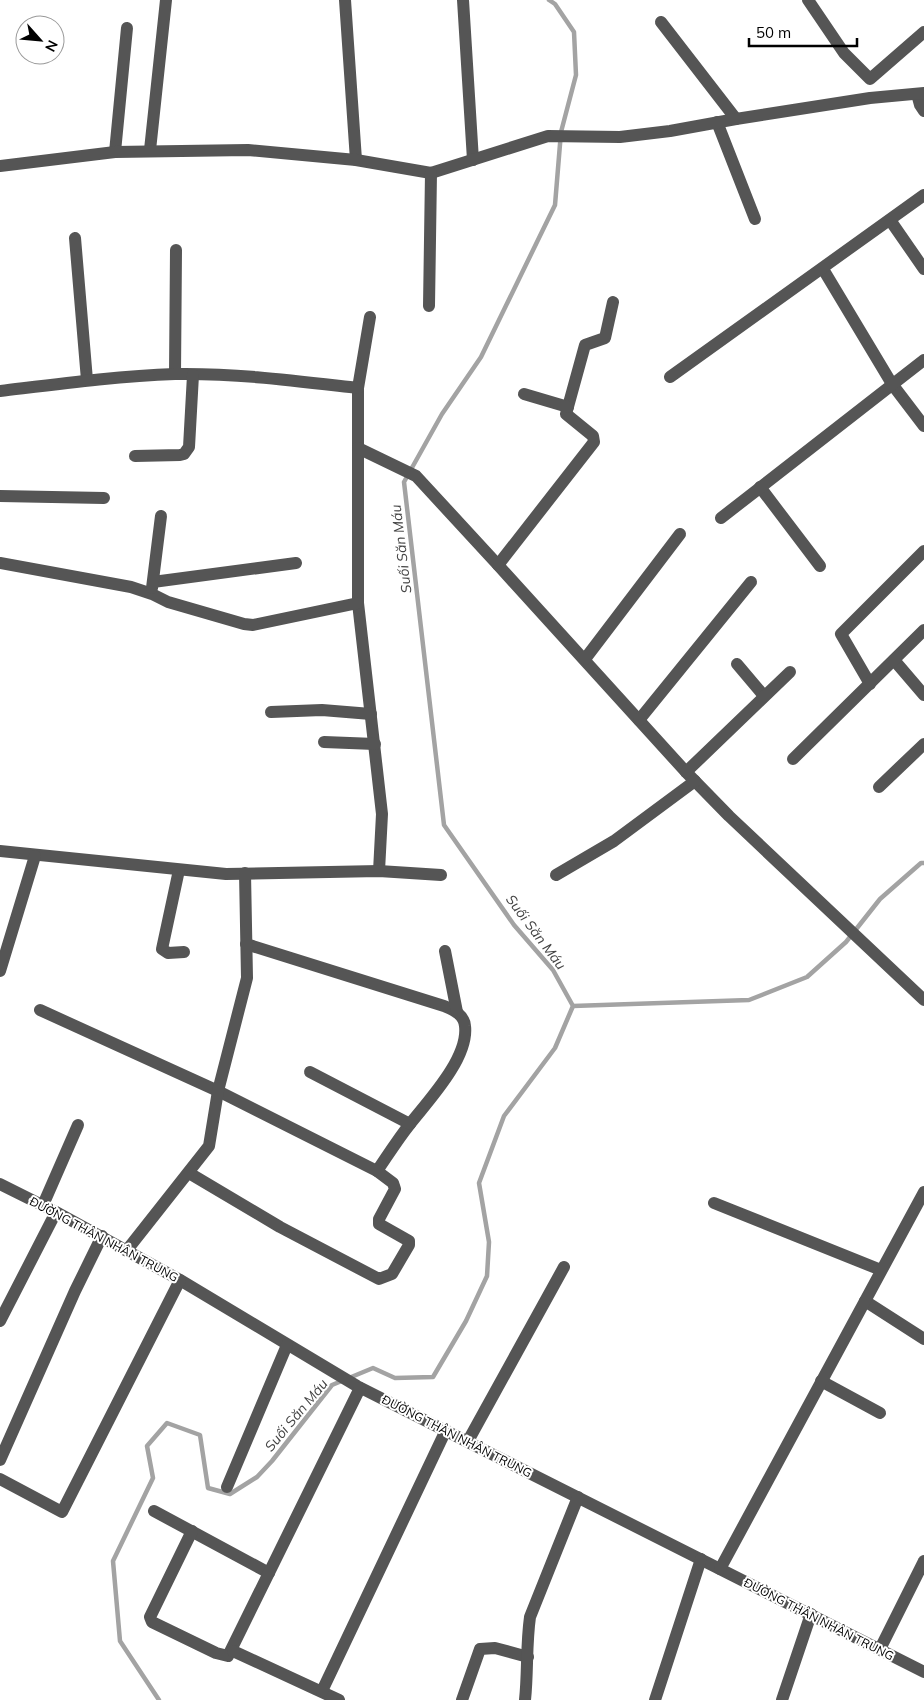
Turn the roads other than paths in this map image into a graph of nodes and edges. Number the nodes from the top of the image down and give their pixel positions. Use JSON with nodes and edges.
{"nodes":[{"id":1,"x":166,"y":0,"type":"edge"},
{"id":2,"x":346,"y":0,"type":"edge"},
{"id":3,"x":463,"y":0,"type":"edge"},
{"id":4,"x":808,"y":0,"type":"edge"},
{"id":5,"x":661,"y":22,"type":"dead end"},
{"id":6,"x":127,"y":28,"type":"dead end"},
{"id":7,"x":924,"y":32,"type":"edge"},
{"id":8,"x":870,"y":79,"type":"junction"},
{"id":9,"x":920,"y":94,"type":"edge"},
{"id":10,"x":870,"y":98,"type":"junction"},
{"id":11,"x":924,"y":111,"type":"edge"},
{"id":12,"x":736,"y":118,"type":"junction"},
{"id":13,"x":717,"y":122,"type":"junction"},
{"id":14,"x":150,"y":150,"type":"junction"},
{"id":15,"x":115,"y":152,"type":"junction"},
{"id":16,"x":356,"y":160,"type":"junction"},
{"id":17,"x":473,"y":160,"type":"junction"},
{"id":18,"x":0,"y":166,"type":"edge"},
{"id":19,"x":430,"y":174,"type":"junction"},
{"id":20,"x":924,"y":195,"type":"edge"},
{"id":21,"x":755,"y":219,"type":"dead end"},
{"id":22,"x":890,"y":220,"type":"junction"},
{"id":23,"x":76,"y":238,"type":"dead end"},
{"id":24,"x":176,"y":250,"type":"dead end"},
{"id":25,"x":823,"y":269,"type":"junction"},
{"id":26,"x":924,"y":270,"type":"edge"},
{"id":27,"x":613,"y":302,"type":"dead end"},
{"id":28,"x":429,"y":306,"type":"dead end"},
{"id":29,"x":370,"y":317,"type":"dead end"},
{"id":30,"x":924,"y":360,"type":"edge"},
{"id":31,"x":175,"y":374,"type":"junction"},
{"id":32,"x":193,"y":374,"type":"junction"},
{"id":33,"x":670,"y":377,"type":"dead end"},
{"id":34,"x":87,"y":380,"type":"junction"},
{"id":35,"x":892,"y":384,"type":"junction"},
{"id":36,"x":358,"y":388,"type":"junction"},
{"id":37,"x":0,"y":390,"type":"edge"},
{"id":38,"x":524,"y":394,"type":"dead end"},
{"id":39,"x":568,"y":407,"type":"junction"},
{"id":40,"x":924,"y":426,"type":"edge"},
{"id":41,"x":358,"y":448,"type":"junction"},
{"id":42,"x":135,"y":456,"type":"dead end"},
{"id":43,"x":760,"y":488,"type":"junction"},
{"id":44,"x":0,"y":496,"type":"edge"},
{"id":45,"x":104,"y":498,"type":"dead end"},
{"id":46,"x":161,"y":516,"type":"dead end"},
{"id":47,"x":721,"y":518,"type":"dead end"},
{"id":48,"x":680,"y":534,"type":"dead end"},
{"id":49,"x":924,"y":551,"type":"edge"},
{"id":50,"x":0,"y":562,"type":"edge"},
{"id":51,"x":296,"y":563,"type":"dead end"},
{"id":52,"x":498,"y":565,"type":"junction"},
{"id":53,"x":820,"y":566,"type":"dead end"},
{"id":54,"x":751,"y":582,"type":"dead end"},
{"id":55,"x":152,"y":588,"type":"junction"},
{"id":56,"x":358,"y":603,"type":"junction"},
{"id":57,"x":924,"y":630,"type":"edge"},
{"id":58,"x":584,"y":659,"type":"junction"},
{"id":59,"x":894,"y":660,"type":"junction"},
{"id":60,"x":737,"y":664,"type":"dead end"},
{"id":61,"x":790,"y":672,"type":"dead end"},
{"id":62,"x":870,"y":684,"type":"junction"},
{"id":63,"x":924,"y":695,"type":"edge"},
{"id":64,"x":764,"y":696,"type":"junction"},
{"id":65,"x":271,"y":712,"type":"dead end"},
{"id":66,"x":371,"y":714,"type":"junction"},
{"id":67,"x":639,"y":720,"type":"junction"},
{"id":68,"x":324,"y":742,"type":"dead end"},
{"id":69,"x":375,"y":744,"type":"junction"},
{"id":70,"x":924,"y":744,"type":"edge"},
{"id":71,"x":793,"y":760,"type":"dead end"},
{"id":72,"x":690,"y":776,"type":"junction"},
{"id":73,"x":879,"y":787,"type":"dead end"},
{"id":74,"x":0,"y":852,"type":"edge"},
{"id":75,"x":35,"y":856,"type":"junction"},
{"id":76,"x":179,"y":870,"type":"junction"},
{"id":77,"x":379,"y":871,"type":"junction"},
{"id":78,"x":245,"y":873,"type":"junction"},
{"id":79,"x":441,"y":875,"type":"dead end"},
{"id":80,"x":556,"y":875,"type":"dead end"},
{"id":81,"x":246,"y":944,"type":"junction"},
{"id":82,"x":445,"y":951,"type":"dead end"},
{"id":83,"x":184,"y":952,"type":"dead end"},
{"id":84,"x":0,"y":971,"type":"edge"},
{"id":85,"x":924,"y":1000,"type":"edge"},
{"id":86,"x":40,"y":1010,"type":"dead end"},
{"id":87,"x":457,"y":1012,"type":"junction"},
{"id":88,"x":310,"y":1072,"type":"dead end"},
{"id":89,"x":218,"y":1091,"type":"junction"},
{"id":90,"x":410,"y":1124,"type":"junction"},
{"id":91,"x":78,"y":1125,"type":"dead end"},
{"id":92,"x":377,"y":1171,"type":"junction"},
{"id":93,"x":189,"y":1173,"type":"junction"},
{"id":94,"x":0,"y":1184,"type":"edge"},
{"id":95,"x":924,"y":1192,"type":"edge"},
{"id":96,"x":714,"y":1203,"type":"dead end"},
{"id":97,"x":43,"y":1206,"type":"junction"},
{"id":98,"x":56,"y":1212,"type":"junction"},
{"id":99,"x":102,"y":1236,"type":"junction"},
{"id":100,"x":127,"y":1250,"type":"junction"},
{"id":101,"x":564,"y":1267,"type":"dead end"},
{"id":102,"x":881,"y":1270,"type":"junction"},
{"id":103,"x":180,"y":1280,"type":"junction"},
{"id":104,"x":865,"y":1300,"type":"junction"},
{"id":105,"x":3,"y":1308,"type":"edge"},
{"id":106,"x":0,"y":1321,"type":"edge"},
{"id":107,"x":924,"y":1339,"type":"edge"},
{"id":108,"x":287,"y":1344,"type":"junction"},
{"id":109,"x":821,"y":1382,"type":"junction"},
{"id":110,"x":358,"y":1387,"type":"junction"},
{"id":111,"x":880,"y":1413,"type":"dead end"},
{"id":112,"x":446,"y":1430,"type":"junction"},
{"id":113,"x":468,"y":1441,"type":"junction"},
{"id":114,"x":0,"y":1460,"type":"edge"},
{"id":115,"x":0,"y":1479,"type":"edge"},
{"id":116,"x":227,"y":1487,"type":"dead end"},
{"id":117,"x":578,"y":1497,"type":"junction"},
{"id":118,"x":154,"y":1511,"type":"dead end"},
{"id":119,"x":192,"y":1531,"type":"junction"},
{"id":120,"x":701,"y":1559,"type":"junction"},
{"id":121,"x":924,"y":1561,"type":"edge"},
{"id":122,"x":720,"y":1569,"type":"junction"},
{"id":123,"x":269,"y":1573,"type":"junction"},
{"id":124,"x":811,"y":1614,"type":"junction"},
{"id":125,"x":880,"y":1649,"type":"junction"},
{"id":126,"x":233,"y":1650,"type":"junction"},
{"id":127,"x":528,"y":1657,"type":"junction"},
{"id":128,"x":924,"y":1672,"type":"edge"},
{"id":129,"x":322,"y":1691,"type":"junction"},
{"id":130,"x":339,"y":1700,"type":"edge"},
{"id":131,"x":462,"y":1700,"type":"edge"},
{"id":132,"x":525,"y":1700,"type":"edge"},
{"id":133,"x":655,"y":1700,"type":"edge"},
{"id":134,"x":782,"y":1700,"type":"edge"}],
"edges":[{"from":1,"to":14,"type":"street"},
{"from":2,"to":16,"type":"street"},
{"from":3,"to":17,"type":"street"},
{"from":4,"to":8,"type":"street"},
{"from":5,"to":12,"type":"street"},
{"from":6,"to":15,"type":"street"},
{"from":7,"to":8,"type":"street"},
{"from":8,"to":10,"type":"street"},
{"from":9,"to":10,"type":"street"},
{"from":9,"to":11,"type":"street"},
{"from":10,"to":12,"type":"street"},
{"from":12,"to":13,"type":"street"},
{"from":13,"to":17,"type":"street"},
{"from":13,"to":21,"type":"street"},
{"from":14,"to":15,"type":"street"},
{"from":14,"to":16,"type":"street"},
{"from":15,"to":18,"type":"street"},
{"from":16,"to":19,"type":"street"},
{"from":17,"to":19,"type":"street"},
{"from":19,"to":28,"type":"street"},
{"from":20,"to":22,"type":"street"},
{"from":22,"to":25,"type":"street"},
{"from":22,"to":26,"type":"street"},
{"from":23,"to":34,"type":"street"},
{"from":24,"to":31,"type":"street"},
{"from":25,"to":33,"type":"street"},
{"from":25,"to":35,"type":"street"},
{"from":27,"to":39,"type":"street"},
{"from":29,"to":36,"type":"street"},
{"from":30,"to":35,"type":"street"},
{"from":31,"to":32,"type":"street"},
{"from":31,"to":34,"type":"street"},
{"from":32,"to":36,"type":"street"},
{"from":32,"to":42,"type":"street"},
{"from":34,"to":37,"type":"street"},
{"from":35,"to":40,"type":"street"},
{"from":35,"to":43,"type":"street"},
{"from":36,"to":41,"type":"street"},
{"from":38,"to":39,"type":"street"},
{"from":39,"to":52,"type":"street"},
{"from":41,"to":52,"type":"street"},
{"from":41,"to":56,"type":"street"},
{"from":43,"to":47,"type":"street"},
{"from":43,"to":53,"type":"street"},
{"from":44,"to":45,"type":"street"},
{"from":46,"to":55,"type":"street"},
{"from":48,"to":58,"type":"street"},
{"from":49,"to":62,"type":"street"},
{"from":50,"to":55,"type":"street"},
{"from":51,"to":55,"type":"street"},
{"from":52,"to":58,"type":"street"},
{"from":54,"to":67,"type":"street"},
{"from":55,"to":56,"type":"street"},
{"from":56,"to":66,"type":"street"},
{"from":57,"to":59,"type":"street"},
{"from":58,"to":67,"type":"street"},
{"from":59,"to":62,"type":"street"},
{"from":59,"to":63,"type":"street"},
{"from":60,"to":64,"type":"street"},
{"from":61,"to":64,"type":"street"},
{"from":62,"to":71,"type":"street"},
{"from":64,"to":72,"type":"street"},
{"from":65,"to":66,"type":"street"},
{"from":66,"to":69,"type":"street"},
{"from":67,"to":72,"type":"street"},
{"from":68,"to":69,"type":"street"},
{"from":69,"to":77,"type":"street"},
{"from":70,"to":73,"type":"street"},
{"from":72,"to":80,"type":"street"},
{"from":72,"to":85,"type":"street"},
{"from":74,"to":75,"type":"street"},
{"from":75,"to":76,"type":"street"},
{"from":75,"to":84,"type":"street"},
{"from":76,"to":78,"type":"street"},
{"from":76,"to":83,"type":"street"},
{"from":77,"to":78,"type":"street"},
{"from":77,"to":79,"type":"street"},
{"from":78,"to":81,"type":"street"},
{"from":81,"to":87,"type":"street"},
{"from":81,"to":89,"type":"street"},
{"from":82,"to":87,"type":"street"},
{"from":86,"to":89,"type":"street"},
{"from":87,"to":90,"type":"street"},
{"from":88,"to":90,"type":"street"},
{"from":89,"to":92,"type":"street"},
{"from":89,"to":93,"type":"street"},
{"from":90,"to":92,"type":"street"},
{"from":91,"to":97,"type":"street"},
{"from":92,"to":93,"type":"street"},
{"from":93,"to":100,"type":"street"},
{"from":94,"to":97,"type":"street","name":"ĐƯỜNG THÂN NHÂN TRUNG"},
{"from":95,"to":102,"type":"street"},
{"from":96,"to":102,"type":"street"},
{"from":97,"to":98,"type":"street","name":"ĐƯỜNG THÂN NHÂN TRUNG"},
{"from":98,"to":99,"type":"street","name":"ĐƯỜNG THÂN NHÂN TRUNG"},
{"from":98,"to":105,"type":"street"},
{"from":99,"to":100,"type":"street","name":"ĐƯỜNG THÂN NHÂN TRUNG"},
{"from":99,"to":114,"type":"street"},
{"from":100,"to":103,"type":"street","name":"ĐƯỜNG THÂN NHÂN TRUNG"},
{"from":101,"to":113,"type":"street"},
{"from":102,"to":104,"type":"street"},
{"from":103,"to":108,"type":"street","name":"ĐƯỜNG THÂN NHÂN TRUNG"},
{"from":103,"to":115,"type":"street"},
{"from":104,"to":107,"type":"street"},
{"from":104,"to":109,"type":"street"},
{"from":105,"to":106,"type":"street"},
{"from":108,"to":110,"type":"street","name":"ĐƯỜNG THÂN NHÂN TRUNG"},
{"from":108,"to":116,"type":"street"},
{"from":109,"to":111,"type":"street"},
{"from":109,"to":122,"type":"street"},
{"from":110,"to":112,"type":"street","name":"ĐƯỜNG THÂN NHÂN TRUNG"},
{"from":110,"to":123,"type":"street"},
{"from":112,"to":113,"type":"street","name":"ĐƯỜNG THÂN NHÂN TRUNG"},
{"from":112,"to":129,"type":"street"},
{"from":113,"to":117,"type":"street","name":"ĐƯỜNG THÂN NHÂN TRUNG"},
{"from":117,"to":120,"type":"street","name":"ĐƯỜNG THÂN NHÂN TRUNG"},
{"from":117,"to":127,"type":"street"},
{"from":118,"to":119,"type":"street"},
{"from":119,"to":123,"type":"street"},
{"from":119,"to":126,"type":"street"},
{"from":120,"to":122,"type":"street","name":"ĐƯỜNG THÂN NHÂN TRUNG"},
{"from":120,"to":133,"type":"street"},
{"from":121,"to":125,"type":"street"},
{"from":122,"to":124,"type":"street","name":"ĐƯỜNG THÂN NHÂN TRUNG"},
{"from":123,"to":126,"type":"street"},
{"from":124,"to":125,"type":"street","name":"ĐƯỜNG THÂN NHÂN TRUNG"},
{"from":124,"to":134,"type":"street"},
{"from":125,"to":128,"type":"street","name":"ĐƯỜNG THÂN NHÂN TRUNG"},
{"from":126,"to":129,"type":"street"},
{"from":127,"to":131,"type":"street"},
{"from":127,"to":132,"type":"street"},
{"from":129,"to":130,"type":"street"}]}
